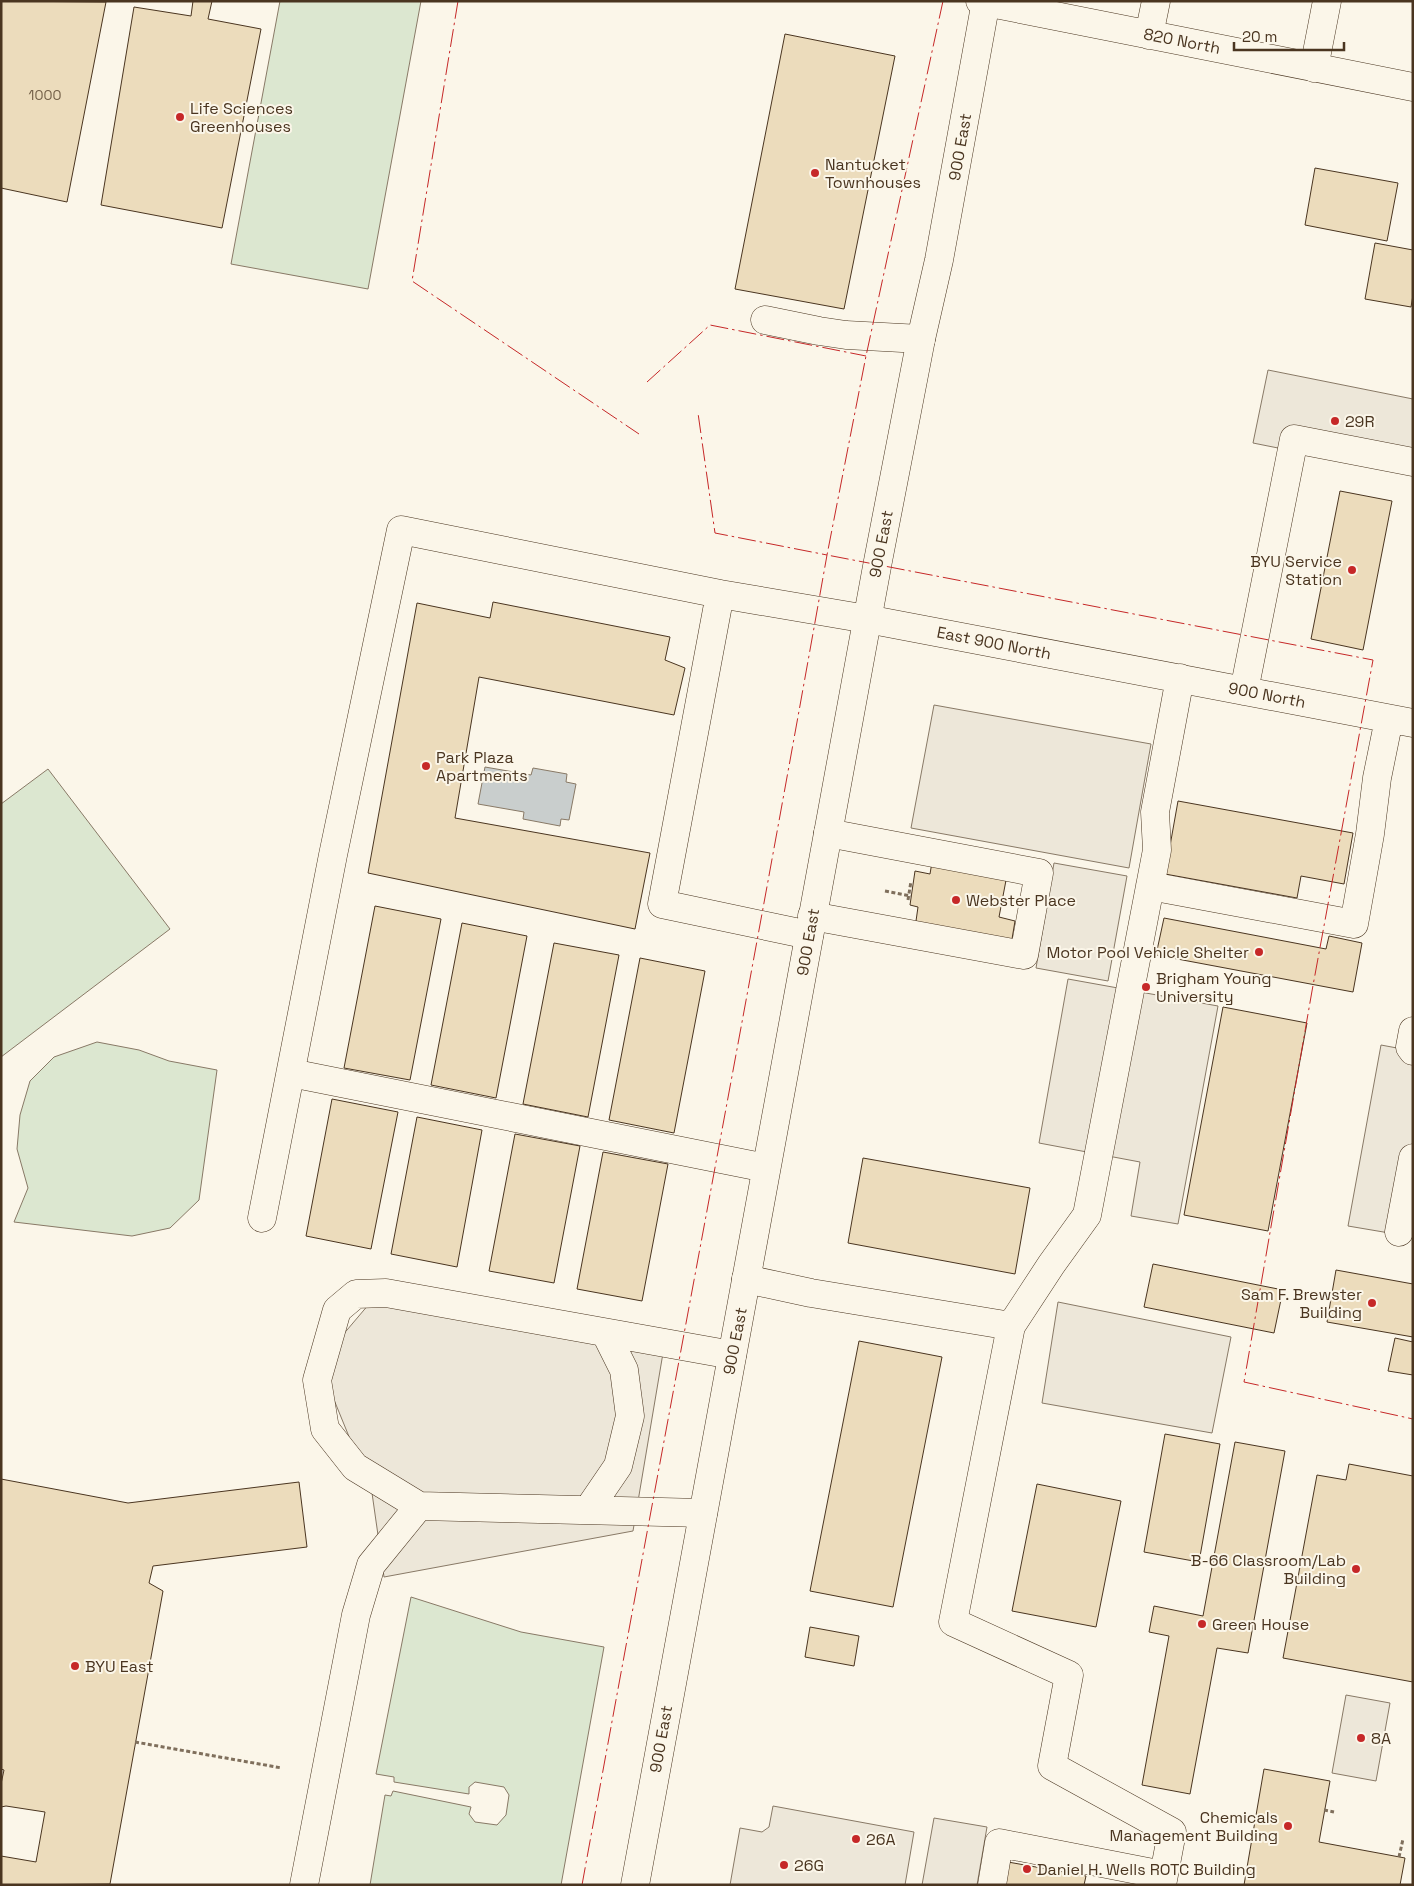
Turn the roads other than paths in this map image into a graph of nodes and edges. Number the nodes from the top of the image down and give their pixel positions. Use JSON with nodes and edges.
{"nodes":[{"id":1,"x":1156,"y":1,"type":"edge"},
{"id":2,"x":1327,"y":1,"type":"edge"},
{"id":3,"x":984,"y":2,"type":"edge"},
{"id":4,"x":1149,"y":35,"type":"junction"},
{"id":5,"x":1314,"y":68,"type":"junction"},
{"id":6,"x":1413,"y":87,"type":"edge"},
{"id":7,"x":765,"y":320,"type":"dead end"},
{"id":8,"x":921,"y":340,"type":"junction"},
{"id":9,"x":1413,"y":462,"type":"edge"},
{"id":10,"x":720,"y":594,"type":"junction"},
{"id":11,"x":867,"y":618,"type":"junction"},
{"id":12,"x":1120,"y":666,"type":"joint"},
{"id":13,"x":1180,"y":678,"type":"junction"},
{"id":14,"x":1244,"y":690,"type":"junction"},
{"id":15,"x":1401,"y":721,"type":"edge"},
{"id":16,"x":828,"y":833,"type":"junction"},
{"id":17,"x":1150,"y":886,"type":"junction"},
{"id":18,"x":811,"y":925,"type":"junction"},
{"id":19,"x":1413,"y":1031,"type":"edge"},
{"id":20,"x":1413,"y":1051,"type":"edge"},
{"id":21,"x":291,"y":1074,"type":"junction"},
{"id":22,"x":1413,"y":1158,"type":"edge"},
{"id":23,"x":766,"y":1168,"type":"junction"},
{"id":24,"x":262,"y":1218,"type":"dead end"},
{"id":25,"x":1399,"y":1232,"type":"dead end"},
{"id":26,"x":746,"y":1279,"type":"junction"},
{"id":27,"x":1011,"y":1326,"type":"junction"},
{"id":28,"x":606,"y":1334,"type":"junction"},
{"id":29,"x":732,"y":1356,"type":"junction"},
{"id":30,"x":419,"y":1506,"type":"junction"},
{"id":31,"x":588,"y":1510,"type":"junction"},
{"id":32,"x":703,"y":1513,"type":"junction"},
{"id":33,"x":1162,"y":1880,"type":"edge"},
{"id":34,"x":304,"y":1885,"type":"edge"},
{"id":35,"x":634,"y":1885,"type":"edge"},
{"id":36,"x":992,"y":1885,"type":"edge"}],
"edges":[{"from":1,"to":4,"type":"main road"},
{"from":2,"to":5,"type":"main road"},
{"from":3,"to":4,"type":"main road","name":"820 North"},
{"from":3,"to":8,"type":"main road","name":"900 East"},
{"from":4,"to":5,"type":"main road","name":"820 North"},
{"from":5,"to":6,"type":"main road","name":"820 North"},
{"from":7,"to":8,"type":"main road"},
{"from":8,"to":11,"type":"main road","name":"900 East"},
{"from":9,"to":14,"type":"main road"},
{"from":10,"to":11,"type":"main road","name":"East 900 North"},
{"from":10,"to":18,"type":"main road"},
{"from":10,"to":21,"type":"main road","name":"East 900 North"},
{"from":11,"to":12,"type":"main road","name":"East 900 North"},
{"from":11,"to":16,"type":"main road","name":"900 East"},
{"from":12,"to":13,"type":"main road","name":"900 North"},
{"from":13,"to":14,"type":"main road","name":"900 North"},
{"from":13,"to":17,"type":"main road"},
{"from":14,"to":15,"type":"main road","name":"900 North"},
{"from":15,"to":17,"type":"main road"},
{"from":16,"to":18,"type":"main road","name":"900 East"},
{"from":16,"to":18,"type":"main road"},
{"from":17,"to":27,"type":"main road"},
{"from":18,"to":23,"type":"main road","name":"900 East"},
{"from":19,"to":20,"type":"main road"},
{"from":21,"to":23,"type":"main road"},
{"from":21,"to":24,"type":"main road"},
{"from":22,"to":25,"type":"main road"},
{"from":23,"to":26,"type":"main road","name":"900 East"},
{"from":26,"to":27,"type":"main road"},
{"from":26,"to":29,"type":"main road","name":"900 East"},
{"from":27,"to":33,"type":"main road"},
{"from":28,"to":29,"type":"main road"},
{"from":28,"to":30,"type":"main road"},
{"from":28,"to":31,"type":"main road"},
{"from":29,"to":32,"type":"main road","name":"900 East"},
{"from":30,"to":31,"type":"main road"},
{"from":30,"to":34,"type":"main road"},
{"from":31,"to":32,"type":"main road"},
{"from":32,"to":35,"type":"main road","name":"900 East"},
{"from":33,"to":36,"type":"main road"}]}
